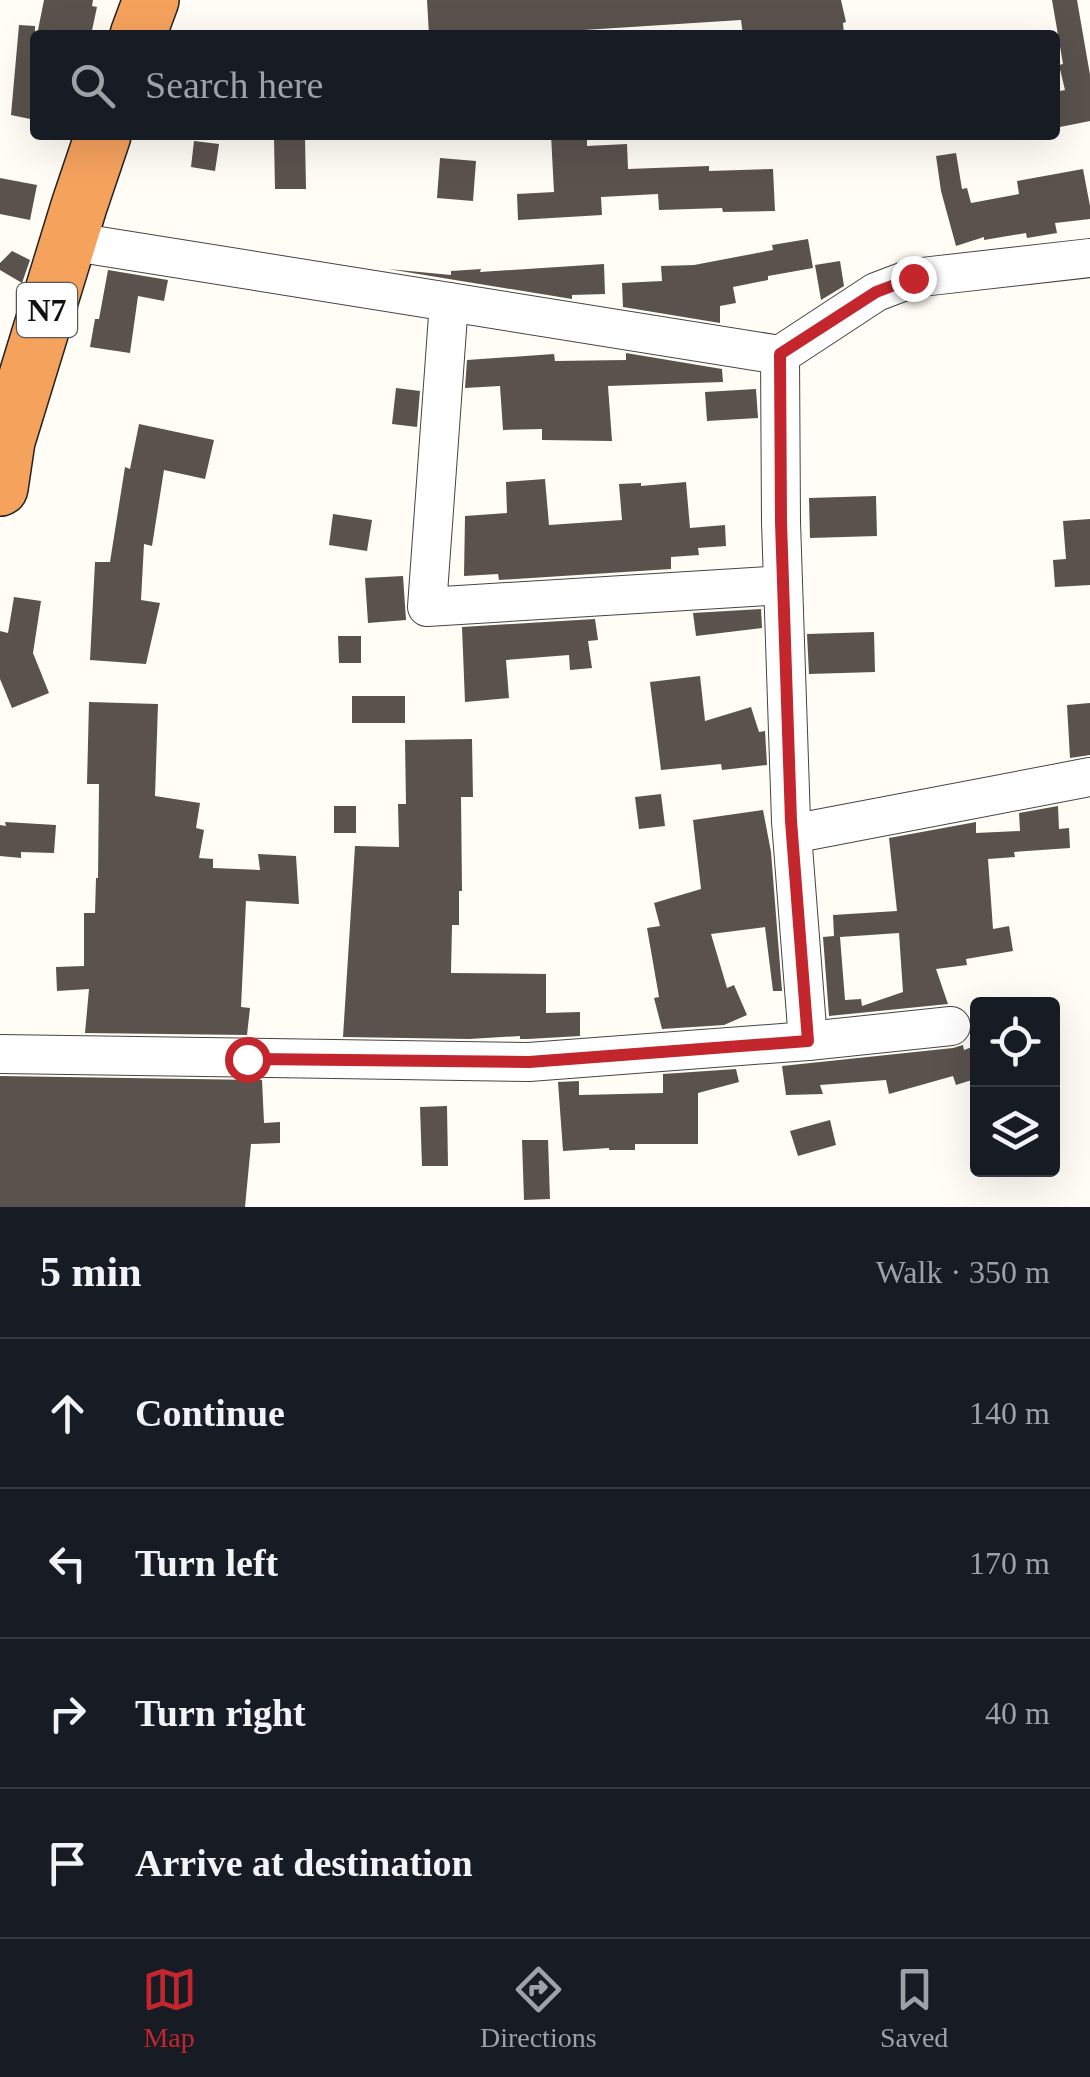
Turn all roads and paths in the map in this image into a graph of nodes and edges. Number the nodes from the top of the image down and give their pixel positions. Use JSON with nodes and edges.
{"nodes":[{"id":1,"x":151,"y":0,"type":"edge"},
{"id":2,"x":140,"y":30,"type":"edge"},
{"id":3,"x":101,"y":140,"type":"edge"},
{"id":4,"x":68,"y":241,"type":"junction"},
{"id":5,"x":1090,"y":258,"type":"edge"},
{"id":6,"x":450,"y":302,"type":"junction"},
{"id":7,"x":780,"y":354,"type":"junction"},
{"id":8,"x":0,"y":488,"type":"edge"},
{"id":9,"x":783,"y":585,"type":"junction"},
{"id":10,"x":1090,"y":777,"type":"edge"},
{"id":11,"x":791,"y":821,"type":"junction"},
{"id":12,"x":951,"y":1026,"type":"dead end"},
{"id":13,"x":808,"y":1041,"type":"junction"},
{"id":14,"x":0,"y":1054,"type":"edge"}],
"edges":[{"from":1,"to":2,"type":"highway"},
{"from":3,"to":4,"type":"highway","number":"N7"},
{"from":4,"to":6,"type":"street"},
{"from":4,"to":8,"type":"highway","number":"N7"},
{"from":5,"to":7,"type":"street"},
{"from":6,"to":7,"type":"street"},
{"from":6,"to":9,"type":"street"},
{"from":7,"to":9,"type":"street"},
{"from":9,"to":11,"type":"street"},
{"from":10,"to":11,"type":"street"},
{"from":11,"to":13,"type":"street"},
{"from":12,"to":13,"type":"street"},
{"from":13,"to":14,"type":"street"}]}
